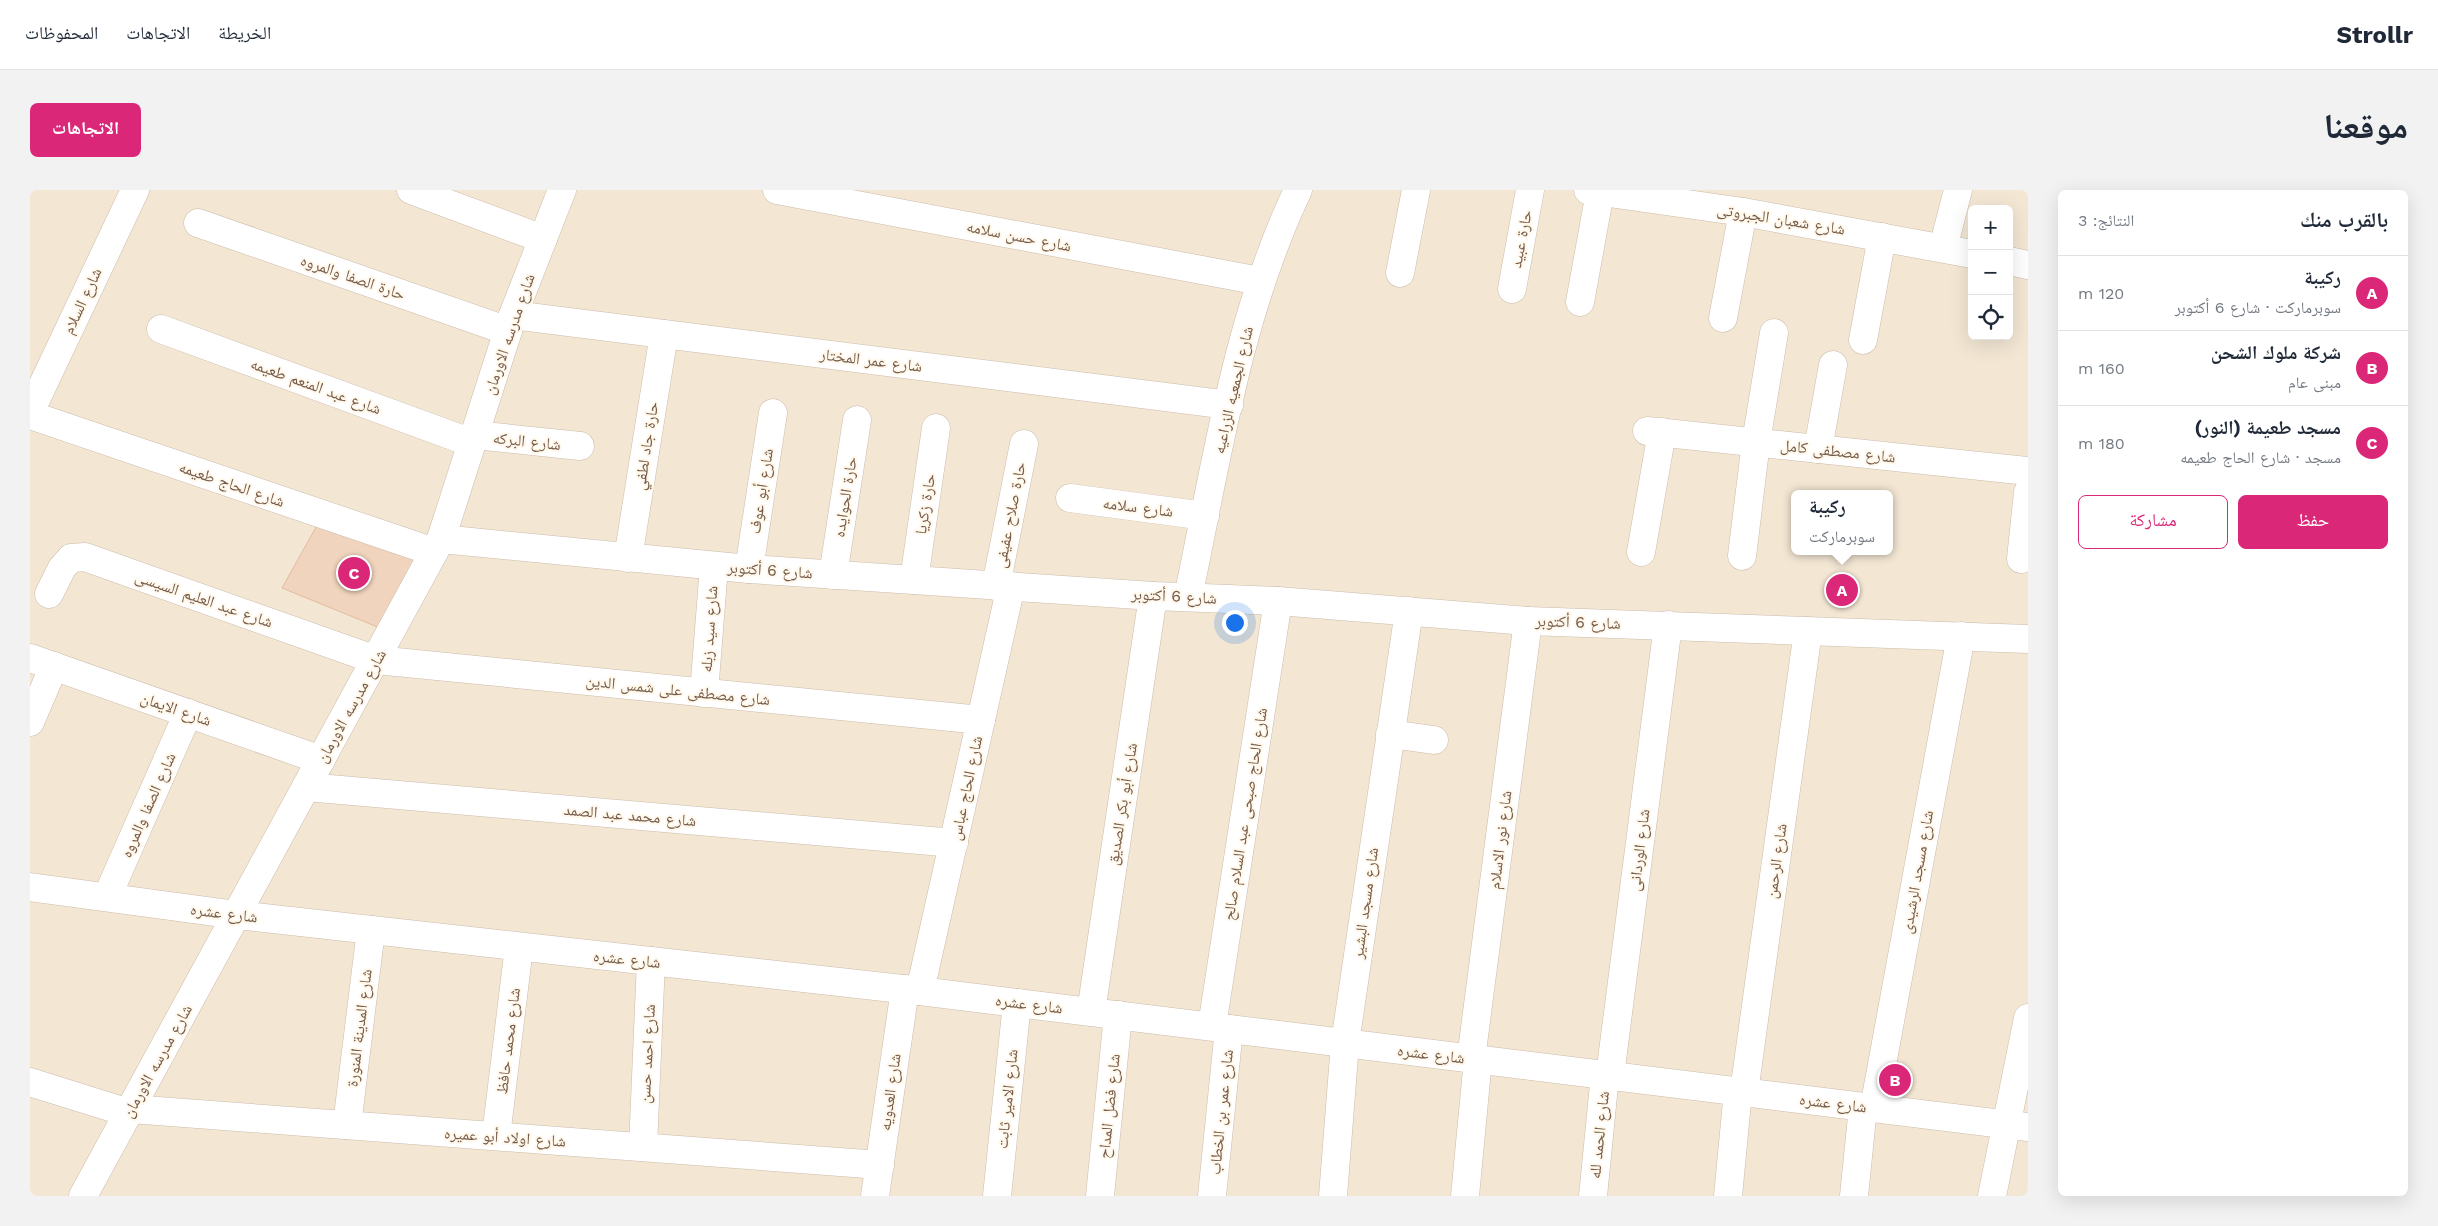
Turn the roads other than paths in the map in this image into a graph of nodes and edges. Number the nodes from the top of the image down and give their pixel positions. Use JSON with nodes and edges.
{"nodes":[{"id":1,"x":134,"y":190,"type":"edge"},
{"id":2,"x":411,"y":190,"type":"edge"},
{"id":3,"x":562,"y":190,"type":"edge"},
{"id":4,"x":777,"y":190,"type":"edge"},
{"id":5,"x":1298,"y":190,"type":"edge"},
{"id":6,"x":1416,"y":190,"type":"edge"},
{"id":7,"x":1530,"y":190,"type":"edge"},
{"id":8,"x":1958,"y":190,"type":"edge"},
{"id":9,"x":1606,"y":192,"type":"edge"},
{"id":10,"x":1742,"y":212,"type":"junction"},
{"id":11,"x":198,"y":223,"type":"dead end"},
{"id":12,"x":1882,"y":237,"type":"junction"},
{"id":13,"x":543,"y":239,"type":"junction"},
{"id":14,"x":1943,"y":248,"type":"junction"},
{"id":15,"x":1968,"y":253,"type":"edge"},
{"id":16,"x":2013,"y":262,"type":"edge"},
{"id":17,"x":2028,"y":265,"type":"edge"},
{"id":18,"x":1400,"y":273,"type":"dead end"},
{"id":19,"x":1260,"y":281,"type":"junction"},
{"id":20,"x":1512,"y":289,"type":"dead end"},
{"id":21,"x":1580,"y":302,"type":"dead end"},
{"id":22,"x":1723,"y":318,"type":"dead end"},
{"id":23,"x":511,"y":323,"type":"junction"},
{"id":24,"x":161,"y":329,"type":"dead end"},
{"id":25,"x":1774,"y":333,"type":"dead end"},
{"id":26,"x":664,"y":334,"type":"junction"},
{"id":27,"x":1863,"y":340,"type":"dead end"},
{"id":28,"x":1833,"y":365,"type":"dead end"},
{"id":29,"x":1229,"y":405,"type":"junction"},
{"id":30,"x":773,"y":413,"type":"dead end"},
{"id":31,"x":30,"y":414,"type":"edge"},
{"id":32,"x":857,"y":420,"type":"dead end"},
{"id":33,"x":936,"y":428,"type":"dead end"},
{"id":34,"x":473,"y":439,"type":"junction"},
{"id":35,"x":1756,"y":442,"type":"junction"},
{"id":36,"x":1024,"y":444,"type":"dead end"},
{"id":37,"x":580,"y":446,"type":"dead end"},
{"id":38,"x":1818,"y":449,"type":"junction"},
{"id":39,"x":2028,"y":471,"type":"edge"},
{"id":40,"x":2028,"y":492,"type":"edge"},
{"id":41,"x":1070,"y":498,"type":"dead end"},
{"id":42,"x":1205,"y":516,"type":"junction"},
{"id":43,"x":438,"y":546,"type":"junction"},
{"id":44,"x":1641,"y":552,"type":"dead end"},
{"id":45,"x":1742,"y":556,"type":"dead end"},
{"id":46,"x":628,"y":558,"type":"junction"},
{"id":47,"x":2021,"y":559,"type":"dead end"},
{"id":48,"x":714,"y":566,"type":"junction"},
{"id":49,"x":749,"y":569,"type":"junction"},
{"id":50,"x":833,"y":575,"type":"junction"},
{"id":51,"x":914,"y":580,"type":"junction"},
{"id":52,"x":1003,"y":586,"type":"junction"},
{"id":53,"x":49,"y":594,"type":"dead end"},
{"id":54,"x":1153,"y":596,"type":"junction"},
{"id":55,"x":1188,"y":597,"type":"junction"},
{"id":56,"x":1278,"y":601,"type":"junction"},
{"id":57,"x":1409,"y":611,"type":"junction"},
{"id":58,"x":1528,"y":621,"type":"junction"},
{"id":59,"x":1668,"y":625,"type":"junction"},
{"id":60,"x":1808,"y":631,"type":"junction"},
{"id":61,"x":1961,"y":636,"type":"junction"},
{"id":62,"x":2028,"y":639,"type":"edge"},
{"id":63,"x":376,"y":660,"type":"junction"},
{"id":64,"x":42,"y":662,"type":"edge"},
{"id":65,"x":704,"y":693,"type":"junction"},
{"id":66,"x":188,"y":713,"type":"junction"},
{"id":67,"x":981,"y":720,"type":"junction"},
{"id":68,"x":30,"y":722,"type":"edge"},
{"id":69,"x":1390,"y":734,"type":"junction"},
{"id":70,"x":1434,"y":740,"type":"dead end"},
{"id":71,"x":321,"y":760,"type":"junction"},
{"id":72,"x":306,"y":787,"type":"junction"},
{"id":73,"x":954,"y":843,"type":"junction"},
{"id":74,"x":30,"y":887,"type":"edge"},
{"id":75,"x":107,"y":897,"type":"junction"},
{"id":76,"x":237,"y":915,"type":"junction"},
{"id":77,"x":371,"y":930,"type":"junction"},
{"id":78,"x":520,"y":947,"type":"junction"},
{"id":79,"x":651,"y":961,"type":"junction"},
{"id":80,"x":913,"y":990,"type":"junction"},
{"id":81,"x":1017,"y":1003,"type":"junction"},
{"id":82,"x":1091,"y":1012,"type":"junction"},
{"id":83,"x":1118,"y":1015,"type":"junction"},
{"id":84,"x":2028,"y":1018,"type":"edge"},
{"id":85,"x":1221,"y":1028,"type":"junction"},
{"id":86,"x":1345,"y":1043,"type":"junction"},
{"id":87,"x":1475,"y":1059,"type":"junction"},
{"id":88,"x":1607,"y":1075,"type":"junction"},
{"id":89,"x":30,"y":1082,"type":"edge"},
{"id":90,"x":1741,"y":1092,"type":"junction"},
{"id":91,"x":1868,"y":1107,"type":"junction"},
{"id":92,"x":130,"y":1111,"type":"junction"},
{"id":93,"x":347,"y":1125,"type":"junction"},
{"id":94,"x":2017,"y":1126,"type":"edge"},
{"id":95,"x":496,"y":1136,"type":"junction"},
{"id":96,"x":643,"y":1147,"type":"junction"},
{"id":97,"x":880,"y":1165,"type":"junction"},
{"id":98,"x":83,"y":1196,"type":"edge"},
{"id":99,"x":875,"y":1196,"type":"edge"},
{"id":100,"x":997,"y":1196,"type":"edge"},
{"id":101,"x":1100,"y":1196,"type":"edge"},
{"id":102,"x":1212,"y":1196,"type":"edge"},
{"id":103,"x":1333,"y":1196,"type":"edge"},
{"id":104,"x":1465,"y":1196,"type":"edge"},
{"id":105,"x":1593,"y":1196,"type":"edge"},
{"id":106,"x":1728,"y":1196,"type":"edge"},
{"id":107,"x":1854,"y":1196,"type":"edge"},
{"id":108,"x":1992,"y":1196,"type":"edge"}],
"edges":[{"from":1,"to":31,"type":"street","name":"شارع السلام"},
{"from":2,"to":13,"type":"street"},
{"from":3,"to":13,"type":"street","name":"شارع مدرسه الاورمان"},
{"from":4,"to":19,"type":"street","name":"شارع حسن سلامه"},
{"from":5,"to":19,"type":"street","name":"شارع الجمعيه الزراعيه"},
{"from":6,"to":18,"type":"street"},
{"from":7,"to":20,"type":"street","name":"حارة عبيد"},
{"from":8,"to":14,"type":"street"},
{"from":9,"to":10,"type":"street","name":"شارع شعبان الجبروتى"},
{"from":9,"to":21,"type":"street"},
{"from":10,"to":12,"type":"street","name":"شارع شعبان الجبروتى"},
{"from":10,"to":22,"type":"street"},
{"from":11,"to":23,"type":"street","name":"حارة الصفا والمروه"},
{"from":12,"to":14,"type":"street","name":"شارع شعبان الجبروتى"},
{"from":12,"to":27,"type":"street"},
{"from":13,"to":23,"type":"street","name":"شارع مدرسه الاورمان"},
{"from":14,"to":15,"type":"street","name":"شارع شعبان الجبروتى"},
{"from":16,"to":17,"type":"street"},
{"from":19,"to":29,"type":"street","name":"شارع الجمعيه الزراعيه"},
{"from":23,"to":26,"type":"street","name":"شارع عمر المختار"},
{"from":23,"to":34,"type":"street","name":"شارع مدرسه الاورمان"},
{"from":24,"to":34,"type":"street","name":"شارع عبد المنعم طعيمه"},
{"from":25,"to":35,"type":"street"},
{"from":26,"to":29,"type":"street","name":"شارع عمر المختار"},
{"from":26,"to":46,"type":"street","name":"حارة جاد لطفي"},
{"from":28,"to":38,"type":"street"},
{"from":29,"to":42,"type":"street","name":"شارع الجمعيه الزراعيه"},
{"from":30,"to":49,"type":"street","name":"شارع أبو عوف"},
{"from":31,"to":43,"type":"street","name":"شارع الحاج طعيمه"},
{"from":32,"to":50,"type":"street","name":"حارة الحوايده"},
{"from":33,"to":51,"type":"street","name":"حارة زكريا"},
{"from":34,"to":37,"type":"street","name":"شارع البركه"},
{"from":34,"to":43,"type":"street","name":"شارع مدرسه الاورمان"},
{"from":35,"to":38,"type":"street","name":"شارع مصطفى كامل"},
{"from":35,"to":44,"type":"street","name":"شارع مصطفى كامل"},
{"from":35,"to":45,"type":"street"},
{"from":36,"to":52,"type":"street","name":"حارة صلاح عفيفى"},
{"from":38,"to":39,"type":"street","name":"شارع مصطفى كامل"},
{"from":40,"to":47,"type":"street"},
{"from":41,"to":42,"type":"street","name":"شارع سلامه"},
{"from":42,"to":55,"type":"street","name":"شارع الجمعيه الزراعيه"},
{"from":43,"to":46,"type":"street","name":"شارع 6 أكتوبر"},
{"from":43,"to":63,"type":"street","name":"شارع مدرسه الاورمان"},
{"from":46,"to":48,"type":"street","name":"شارع 6 أكتوبر"},
{"from":48,"to":49,"type":"street","name":"شارع 6 أكتوبر"},
{"from":48,"to":65,"type":"street","name":"شارع سيد زبله"},
{"from":49,"to":50,"type":"street","name":"شارع 6 أكتوبر"},
{"from":50,"to":51,"type":"street","name":"شارع 6 أكتوبر"},
{"from":51,"to":52,"type":"street","name":"شارع 6 أكتوبر"},
{"from":52,"to":54,"type":"street","name":"شارع 6 أكتوبر"},
{"from":52,"to":67,"type":"street","name":"شارع الحاج عباس"},
{"from":53,"to":63,"type":"street","name":"شارع عبد العليم السيسى"},
{"from":54,"to":55,"type":"street","name":"شارع 6 أكتوبر"},
{"from":54,"to":82,"type":"street","name":"شارع أبو بكر الصديق"},
{"from":55,"to":56,"type":"street","name":"شارع 6 أكتوبر"},
{"from":56,"to":57,"type":"street","name":"شارع 6 أكتوبر"},
{"from":56,"to":85,"type":"street","name":"شارع الحاج صبحى عبد السلام صالح"},
{"from":57,"to":58,"type":"street","name":"شارع 6 أكتوبر"},
{"from":57,"to":69,"type":"street","name":"شارع مسجد البشير"},
{"from":58,"to":59,"type":"street","name":"شارع 6 أكتوبر"},
{"from":58,"to":87,"type":"street","name":"شارع نور الاسلام"},
{"from":59,"to":60,"type":"street","name":"شارع 6 أكتوبر"},
{"from":59,"to":88,"type":"street","name":"شارع الوردانى"},
{"from":60,"to":61,"type":"street","name":"شارع 6 أكتوبر"},
{"from":60,"to":90,"type":"street","name":"شارع الرحمن"},
{"from":61,"to":62,"type":"street","name":"شارع 6 أكتوبر"},
{"from":61,"to":91,"type":"street","name":"شارع مسجد الرشيدى"},
{"from":63,"to":65,"type":"street","name":"شارع مصطفى على شمس الدين"},
{"from":63,"to":71,"type":"street","name":"شارع مدرسه الاورمان"},
{"from":64,"to":66,"type":"street","name":"شارع الايمان"},
{"from":64,"to":68,"type":"street"},
{"from":65,"to":67,"type":"street","name":"شارع مصطفى على شمس الدين"},
{"from":66,"to":71,"type":"street","name":"شارع الايمان"},
{"from":66,"to":75,"type":"street","name":"شارع الصفا والمروه"},
{"from":67,"to":73,"type":"street","name":"شارع الحاج عباس"},
{"from":69,"to":70,"type":"street"},
{"from":69,"to":86,"type":"street","name":"شارع مسجد البشير"},
{"from":71,"to":72,"type":"street","name":"شارع مدرسه الاورمان"},
{"from":72,"to":73,"type":"street","name":"شارع محمد عبد الصمد"},
{"from":72,"to":76,"type":"street","name":"شارع مدرسه الاورمان"},
{"from":73,"to":80,"type":"street","name":"شارع الحاج عباس"},
{"from":74,"to":75,"type":"street","name":"شارع عشره"},
{"from":75,"to":76,"type":"street","name":"شارع عشره"},
{"from":76,"to":77,"type":"street","name":"شارع عشره"},
{"from":76,"to":92,"type":"street","name":"شارع مدرسه الاورمان"},
{"from":77,"to":78,"type":"street","name":"شارع عشره"},
{"from":77,"to":93,"type":"street","name":"شارع المدينة المنورة"},
{"from":78,"to":79,"type":"street","name":"شارع عشره"},
{"from":78,"to":95,"type":"street","name":"شارع محمد حافظ"},
{"from":79,"to":80,"type":"street","name":"شارع عشره"},
{"from":79,"to":96,"type":"street","name":"شارع احمد حسن"},
{"from":80,"to":81,"type":"street","name":"شارع عشره"},
{"from":80,"to":97,"type":"street","name":"شارع العدويه"},
{"from":81,"to":82,"type":"street","name":"شارع عشره"},
{"from":81,"to":100,"type":"street","name":"شارع الامير ثابت"},
{"from":82,"to":83,"type":"street","name":"شارع عشره"},
{"from":83,"to":85,"type":"street","name":"شارع عشره"},
{"from":83,"to":101,"type":"street","name":"شارع فضل المداح"},
{"from":84,"to":94,"type":"street"},
{"from":85,"to":86,"type":"street","name":"شارع عشره"},
{"from":85,"to":102,"type":"street","name":"شارع عمر بن الخطاب"},
{"from":86,"to":87,"type":"street","name":"شارع عشره"},
{"from":86,"to":103,"type":"street","name":"شارع مسجد البشير"},
{"from":87,"to":88,"type":"street","name":"شارع عشره"},
{"from":87,"to":104,"type":"street","name":"شارع نور الاسلام"},
{"from":88,"to":90,"type":"street","name":"شارع عشره"},
{"from":88,"to":105,"type":"street","name":"شارع الحمد لله"},
{"from":89,"to":92,"type":"street","name":"شارع اولاد أبو عميره"},
{"from":90,"to":91,"type":"street","name":"شارع عشره"},
{"from":90,"to":106,"type":"street","name":"شارع الرحمن"},
{"from":91,"to":94,"type":"street","name":"شارع عشره"},
{"from":91,"to":107,"type":"street","name":"شارع مسجد الرشيدى"},
{"from":92,"to":93,"type":"street","name":"شارع اولاد أبو عميره"},
{"from":92,"to":98,"type":"street","name":"شارع مدرسه الاورمان"},
{"from":93,"to":95,"type":"street","name":"شارع اولاد أبو عميره"},
{"from":94,"to":108,"type":"street"},
{"from":95,"to":96,"type":"street","name":"شارع اولاد أبو عميره"},
{"from":96,"to":97,"type":"street","name":"شارع اولاد أبو عميره"},
{"from":97,"to":99,"type":"street","name":"شارع العدويه"}]}
